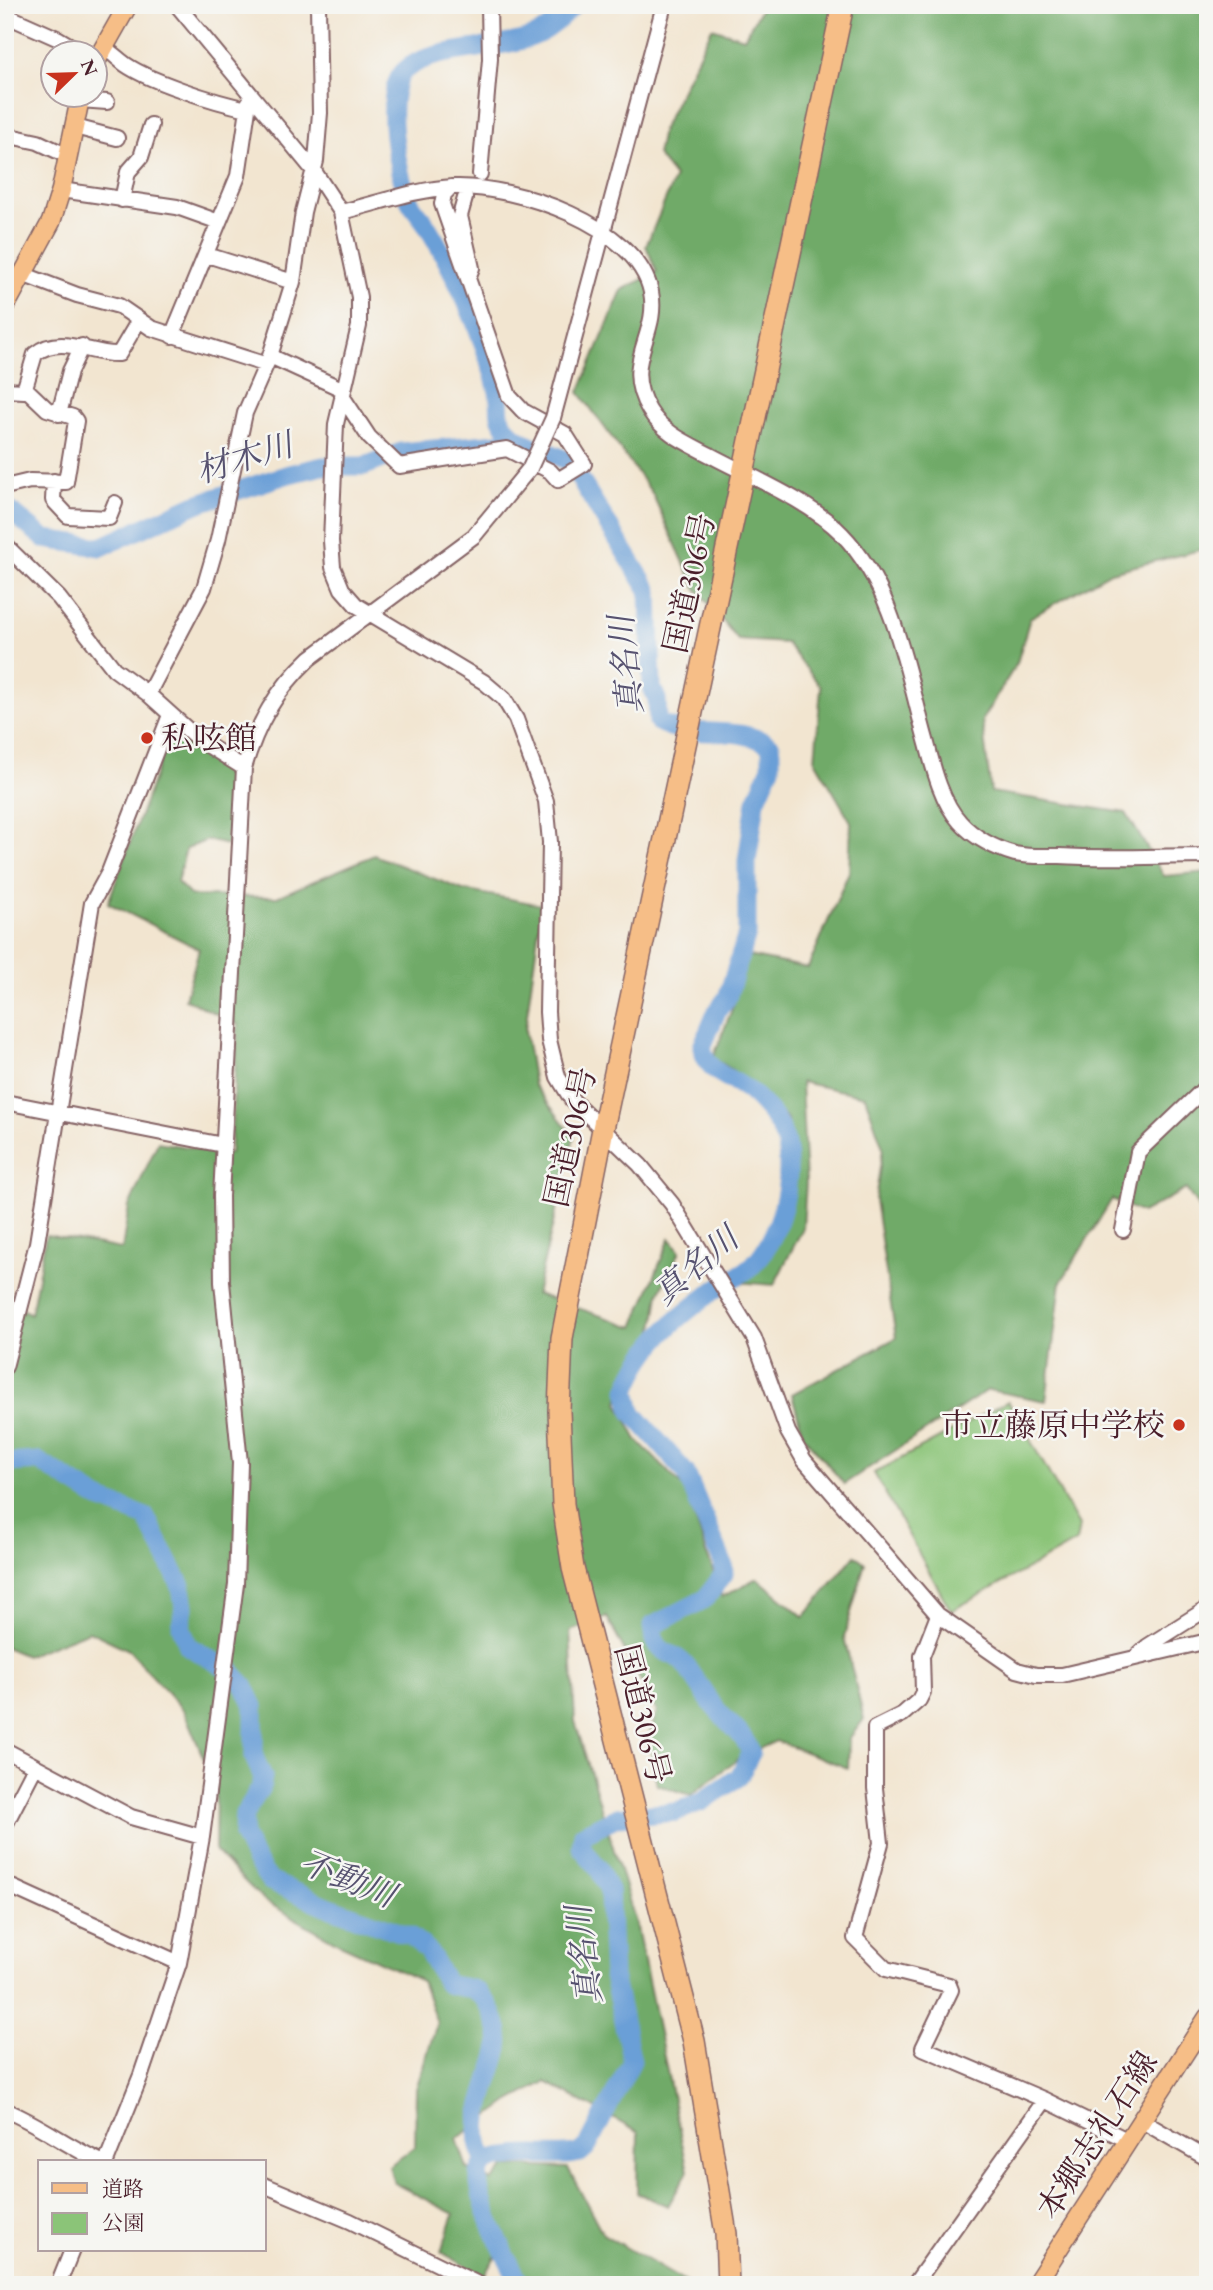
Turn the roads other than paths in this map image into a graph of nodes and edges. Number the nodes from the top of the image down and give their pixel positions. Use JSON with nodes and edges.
{"nodes":[{"id":1,"x":128,"y":5,"type":"edge"},
{"id":2,"x":177,"y":5,"type":"edge"},
{"id":3,"x":318,"y":5,"type":"edge"},
{"id":4,"x":489,"y":5,"type":"edge"},
{"id":5,"x":664,"y":5,"type":"edge"},
{"id":6,"x":840,"y":8,"type":"edge"},
{"id":7,"x":5,"y":15,"type":"edge"},
{"id":8,"x":59,"y":38,"type":"edge"},
{"id":9,"x":107,"y":38,"type":"edge"},
{"id":10,"x":108,"y":60,"type":"edge"},
{"id":11,"x":250,"y":103,"type":"junction"},
{"id":12,"x":79,"y":108,"type":"edge"},
{"id":13,"x":151,"y":125,"type":"dead end"},
{"id":14,"x":75,"y":127,"type":"junction"},
{"id":15,"x":5,"y":135,"type":"edge"},
{"id":16,"x":117,"y":138,"type":"dead end"},
{"id":17,"x":68,"y":156,"type":"junction"},
{"id":18,"x":314,"y":171,"type":"junction"},
{"id":19,"x":480,"y":174,"type":"dead end"},
{"id":20,"x":451,"y":187,"type":"junction"},
{"id":21,"x":61,"y":190,"type":"junction"},
{"id":22,"x":465,"y":198,"type":"dead end"},
{"id":23,"x":122,"y":200,"type":"junction"},
{"id":24,"x":341,"y":212,"type":"junction"},
{"id":25,"x":219,"y":222,"type":"junction"},
{"id":26,"x":605,"y":232,"type":"junction"},
{"id":27,"x":207,"y":255,"type":"junction"},
{"id":28,"x":22,"y":274,"type":"junction"},
{"id":29,"x":467,"y":279,"type":"junction"},
{"id":30,"x":293,"y":282,"type":"junction"},
{"id":31,"x":7,"y":296,"type":"edge"},
{"id":32,"x":139,"y":320,"type":"junction"},
{"id":33,"x":172,"y":336,"type":"junction"},
{"id":34,"x":82,"y":346,"type":"junction"},
{"id":35,"x":267,"y":360,"type":"junction"},
{"id":36,"x":25,"y":388,"type":"junction"},
{"id":37,"x":5,"y":390,"type":"edge"},
{"id":38,"x":343,"y":393,"type":"junction"},
{"id":39,"x":59,"y":414,"type":"junction"},
{"id":40,"x":743,"y":474,"type":"junction"},
{"id":41,"x":54,"y":481,"type":"junction"},
{"id":42,"x":5,"y":487,"type":"edge"},
{"id":43,"x":115,"y":503,"type":"dead end"},
{"id":44,"x":5,"y":545,"type":"edge"},
{"id":45,"x":370,"y":615,"type":"junction"},
{"id":46,"x":148,"y":694,"type":"junction"},
{"id":47,"x":170,"y":715,"type":"junction"},
{"id":48,"x":244,"y":768,"type":"junction"},
{"id":49,"x":1208,"y":856,"type":"edge"},
{"id":50,"x":1208,"y":1085,"type":"edge"},
{"id":51,"x":5,"y":1102,"type":"edge"},
{"id":52,"x":60,"y":1112,"type":"junction"},
{"id":53,"x":603,"y":1129,"type":"junction"},
{"id":54,"x":223,"y":1145,"type":"junction"},
{"id":55,"x":1123,"y":1230,"type":"dead end"},
{"id":56,"x":5,"y":1367,"type":"edge"},
{"id":57,"x":1208,"y":1608,"type":"edge"},
{"id":58,"x":937,"y":1615,"type":"junction"},
{"id":59,"x":1208,"y":1642,"type":"edge"},
{"id":60,"x":1136,"y":1657,"type":"junction"},
{"id":61,"x":5,"y":1749,"type":"edge"},
{"id":62,"x":35,"y":1767,"type":"junction"},
{"id":63,"x":5,"y":1825,"type":"edge"},
{"id":64,"x":202,"y":1837,"type":"junction"},
{"id":65,"x":5,"y":1884,"type":"edge"},
{"id":66,"x":179,"y":1963,"type":"junction"},
{"id":67,"x":1208,"y":2017,"type":"edge"},
{"id":68,"x":1045,"y":2100,"type":"junction"},
{"id":69,"x":5,"y":2110,"type":"edge"},
{"id":70,"x":1142,"y":2121,"type":"junction"},
{"id":71,"x":1129,"y":2141,"type":"junction"},
{"id":72,"x":1208,"y":2159,"type":"edge"},
{"id":73,"x":99,"y":2160,"type":"edge"},
{"id":74,"x":105,"y":2160,"type":"edge"},
{"id":75,"x":266,"y":2186,"type":"edge"},
{"id":76,"x":71,"y":2252,"type":"edge"},
{"id":77,"x":472,"y":2283,"type":"edge"},
{"id":78,"x":58,"y":2285,"type":"edge"},
{"id":79,"x":728,"y":2285,"type":"edge"},
{"id":80,"x":914,"y":2285,"type":"edge"},
{"id":81,"x":1035,"y":2285,"type":"edge"}],
"edges":[{"from":1,"to":9,"type":"main road"},
{"from":2,"to":11,"type":"street"},
{"from":3,"to":18,"type":"street"},
{"from":4,"to":19,"type":"street"},
{"from":5,"to":26,"type":"street"},
{"from":6,"to":40,"type":"highway","name":"国道306号"},
{"from":7,"to":8,"type":"street"},
{"from":10,"to":11,"type":"street"},
{"from":11,"to":18,"type":"street"},
{"from":11,"to":25,"type":"street"},
{"from":12,"to":14,"type":"main road"},
{"from":13,"to":23,"type":"street"},
{"from":14,"to":16,"type":"street"},
{"from":14,"to":17,"type":"main road"},
{"from":15,"to":17,"type":"street"},
{"from":17,"to":21,"type":"main road"},
{"from":18,"to":24,"type":"street"},
{"from":18,"to":30,"type":"street"},
{"from":20,"to":24,"type":"street"},
{"from":20,"to":26,"type":"street"},
{"from":20,"to":29,"type":"street"},
{"from":21,"to":23,"type":"street"},
{"from":21,"to":28,"type":"main road"},
{"from":22,"to":29,"type":"street"},
{"from":23,"to":25,"type":"street"},
{"from":24,"to":38,"type":"street"},
{"from":25,"to":27,"type":"street"},
{"from":26,"to":40,"type":"street"},
{"from":26,"to":45,"type":"street","bridge":true},
{"from":27,"to":30,"type":"street"},
{"from":27,"to":33,"type":"street"},
{"from":28,"to":31,"type":"main road"},
{"from":28,"to":32,"type":"street"},
{"from":29,"to":38,"type":"street"},
{"from":30,"to":35,"type":"street"},
{"from":32,"to":33,"type":"street"},
{"from":32,"to":34,"type":"street"},
{"from":33,"to":35,"type":"street"},
{"from":34,"to":36,"type":"street"},
{"from":34,"to":39,"type":"street"},
{"from":35,"to":38,"type":"street"},
{"from":35,"to":46,"type":"street"},
{"from":36,"to":37,"type":"street"},
{"from":36,"to":39,"type":"street"},
{"from":38,"to":45,"type":"street"},
{"from":39,"to":41,"type":"street"},
{"from":40,"to":49,"type":"street"},
{"from":40,"to":53,"type":"highway","name":"国道306号"},
{"from":41,"to":42,"type":"street"},
{"from":41,"to":43,"type":"street"},
{"from":44,"to":46,"type":"street"},
{"from":45,"to":48,"type":"street"},
{"from":45,"to":53,"type":"street"},
{"from":46,"to":47,"type":"street"},
{"from":47,"to":48,"type":"street"},
{"from":47,"to":52,"type":"street"},
{"from":48,"to":54,"type":"street"},
{"from":50,"to":55,"type":"street"},
{"from":51,"to":52,"type":"street"},
{"from":52,"to":54,"type":"street"},
{"from":52,"to":56,"type":"street"},
{"from":53,"to":58,"type":"street"},
{"from":53,"to":79,"type":"highway","name":"国道306号"},
{"from":54,"to":64,"type":"street"},
{"from":57,"to":60,"type":"street"},
{"from":58,"to":60,"type":"street"},
{"from":58,"to":68,"type":"street"},
{"from":59,"to":60,"type":"street"},
{"from":61,"to":62,"type":"street"},
{"from":62,"to":63,"type":"street"},
{"from":62,"to":64,"type":"street"},
{"from":64,"to":66,"type":"street"},
{"from":65,"to":66,"type":"street"},
{"from":66,"to":74,"type":"street"},
{"from":67,"to":70,"type":"main road","name":"本郷志礼石線"},
{"from":68,"to":71,"type":"street"},
{"from":68,"to":80,"type":"street"},
{"from":69,"to":73,"type":"street"},
{"from":70,"to":71,"type":"main road","name":"本郷志礼石線"},
{"from":70,"to":72,"type":"street"},
{"from":71,"to":81,"type":"main road","name":"本郷志礼石線"},
{"from":75,"to":77,"type":"street"},
{"from":76,"to":78,"type":"street"}]}
